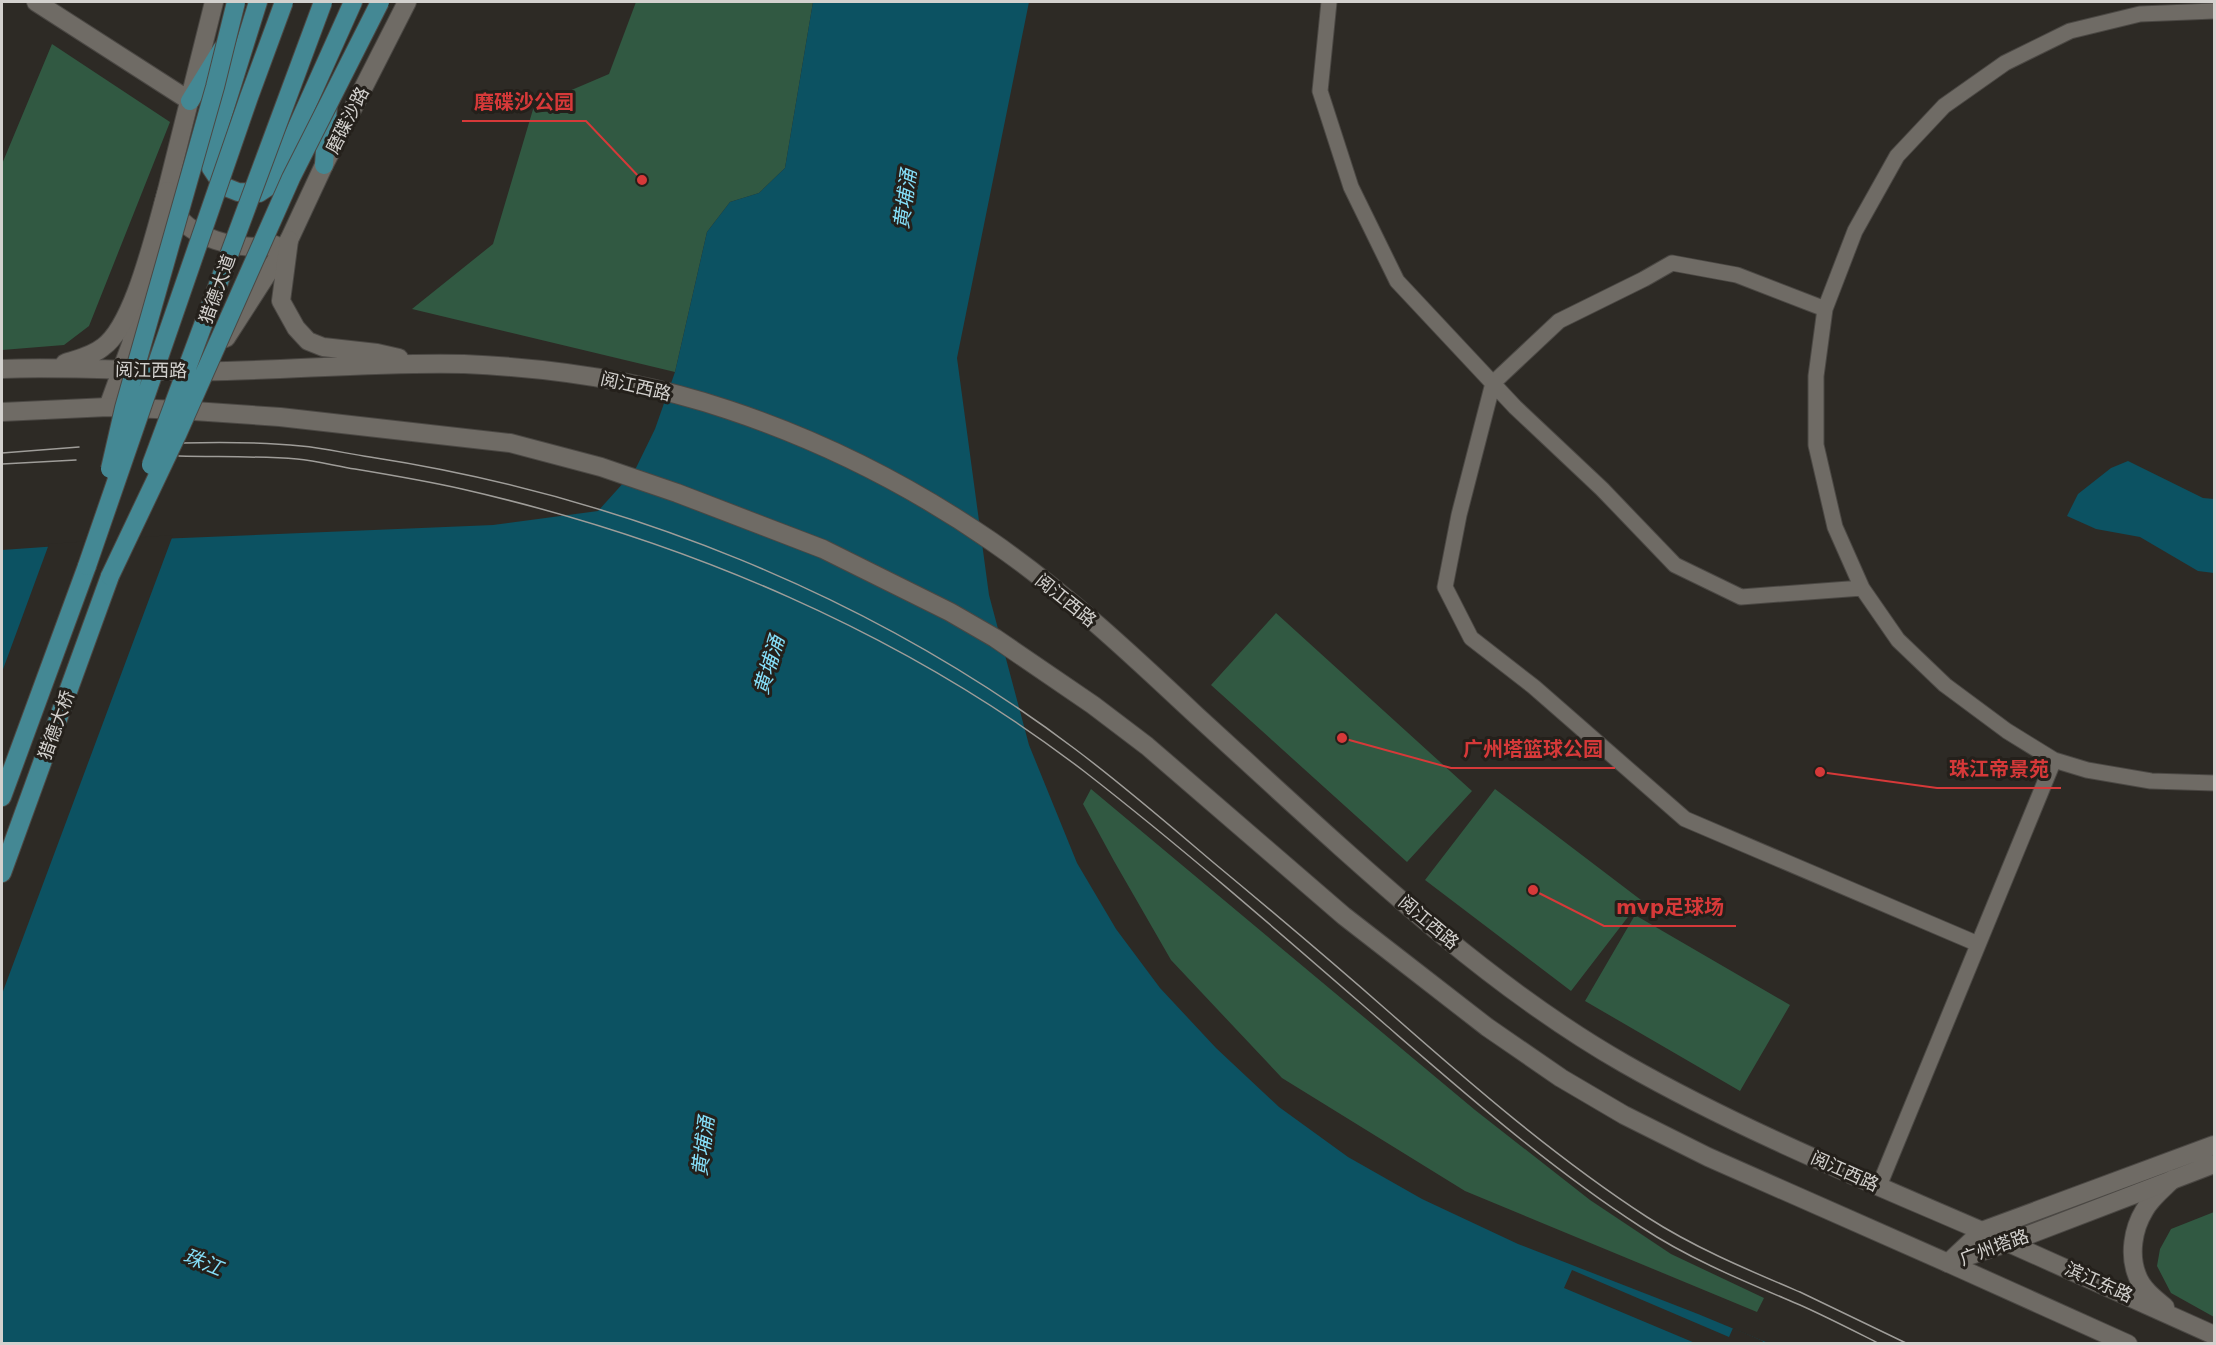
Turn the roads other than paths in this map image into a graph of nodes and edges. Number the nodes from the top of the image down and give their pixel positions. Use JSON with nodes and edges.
{"nodes":[{"id":1,"x":36,"y":2,"type":"edge"},
{"id":2,"x":214,"y":2,"type":"edge"},
{"id":3,"x":236,"y":2,"type":"edge"},
{"id":4,"x":252,"y":2,"type":"edge"},
{"id":5,"x":258,"y":2,"type":"edge"},
{"id":6,"x":284,"y":2,"type":"edge"},
{"id":7,"x":323,"y":2,"type":"edge"},
{"id":8,"x":353,"y":2,"type":"edge"},
{"id":9,"x":380,"y":2,"type":"edge"},
{"id":10,"x":407,"y":2,"type":"edge"},
{"id":11,"x":1329,"y":2,"type":"edge"},
{"id":12,"x":2137,"y":8,"type":"edge"},
{"id":13,"x":2214,"y":11,"type":"edge"},
{"id":14,"x":333,"y":46,"type":"junction"},
{"id":15,"x":190,"y":101,"type":"junction"},
{"id":16,"x":324,"y":165,"type":"junction"},
{"id":17,"x":166,"y":191,"type":"junction"},
{"id":18,"x":289,"y":240,"type":"junction"},
{"id":19,"x":1824,"y":309,"type":"junction"},
{"id":20,"x":424,"y":364,"type":"junction"},
{"id":21,"x":52,"y":367,"type":"junction"},
{"id":22,"x":2,"y":369,"type":"edge"},
{"id":23,"x":121,"y":369,"type":"junction"},
{"id":24,"x":204,"y":371,"type":"junction"},
{"id":25,"x":1493,"y":383,"type":"junction"},
{"id":26,"x":108,"y":407,"type":"junction"},
{"id":27,"x":179,"y":410,"type":"junction"},
{"id":28,"x":2,"y":412,"type":"edge"},
{"id":29,"x":87,"y":566,"type":"junction"},
{"id":30,"x":110,"y":576,"type":"junction"},
{"id":31,"x":1862,"y":588,"type":"junction"},
{"id":32,"x":2054,"y":760,"type":"junction"},
{"id":33,"x":2214,"y":783,"type":"edge"},
{"id":34,"x":2,"y":797,"type":"edge"},
{"id":35,"x":2,"y":873,"type":"edge"},
{"id":36,"x":1978,"y":944,"type":"junction"},
{"id":37,"x":2214,"y":1145,"type":"edge"},
{"id":38,"x":2214,"y":1164,"type":"edge"},
{"id":39,"x":2172,"y":1179,"type":"junction"},
{"id":40,"x":1879,"y":1186,"type":"junction"},
{"id":41,"x":1982,"y":1231,"type":"junction"},
{"id":42,"x":2010,"y":1242,"type":"junction"},
{"id":43,"x":1948,"y":1263,"type":"junction"},
{"id":44,"x":2181,"y":1319,"type":"junction"},
{"id":45,"x":2214,"y":1335,"type":"edge"},
{"id":46,"x":2128,"y":1344,"type":"edge"}],
"edges":[{"from":1,"to":15,"type":"main road"},
{"from":2,"to":15,"type":"main road"},
{"from":3,"to":29,"type":"highway","bridge":true},
{"from":4,"to":15,"type":"highway"},
{"from":5,"to":14,"type":"highway"},
{"from":6,"to":29,"type":"highway","name":"猎德大道","bridge":true},
{"from":7,"to":30,"type":"highway","name":"猎德大道","bridge":true},
{"from":8,"to":14,"type":"highway"},
{"from":9,"to":30,"type":"highway","bridge":true},
{"from":10,"to":16,"type":"main road","name":"磨碟沙路"},
{"from":11,"to":25,"type":"street"},
{"from":12,"to":13,"type":"street"},
{"from":12,"to":19,"type":"street"},
{"from":14,"to":16,"type":"highway"},
{"from":15,"to":17,"type":"main road"},
{"from":16,"to":18,"type":"main road","name":"磨碟沙路"},
{"from":17,"to":18,"type":"main road"},
{"from":17,"to":21,"type":"main road"},
{"from":17,"to":23,"type":"main road"},
{"from":18,"to":20,"type":"main road"},
{"from":18,"to":24,"type":"main road"},
{"from":19,"to":25,"type":"street"},
{"from":19,"to":31,"type":"street"},
{"from":20,"to":24,"type":"main road","name":"阅江西路"},
{"from":20,"to":40,"type":"main road","name":"阅江西路"},
{"from":21,"to":22,"type":"main road","name":"阅江西路"},
{"from":21,"to":23,"type":"main road","name":"阅江西路"},
{"from":23,"to":24,"type":"main road","name":"阅江西路"},
{"from":23,"to":26,"type":"main road"},
{"from":24,"to":27,"type":"main road"},
{"from":25,"to":31,"type":"street"},
{"from":25,"to":36,"type":"street"},
{"from":26,"to":27,"type":"main road"},
{"from":26,"to":28,"type":"main road"},
{"from":27,"to":43,"type":"main road"},
{"from":29,"to":34,"type":"highway","name":"猎德大桥"},
{"from":30,"to":35,"type":"highway","name":"猎德大桥"},
{"from":31,"to":32,"type":"street"},
{"from":32,"to":33,"type":"street"},
{"from":32,"to":36,"type":"street"},
{"from":36,"to":40,"type":"street"},
{"from":37,"to":41,"type":"main road","name":"广州塔路"},
{"from":38,"to":39,"type":"main road","name":"广州塔路"},
{"from":39,"to":42,"type":"main road","name":"广州塔路"},
{"from":39,"to":44,"type":"main road"},
{"from":40,"to":41,"type":"main road","name":"阅江西路"},
{"from":41,"to":42,"type":"main road","name":"滨江东路"},
{"from":41,"to":43,"type":"main road","name":"广州塔路"},
{"from":42,"to":43,"type":"main road","name":"广州塔路"},
{"from":42,"to":44,"type":"main road","name":"滨江东路"},
{"from":43,"to":46,"type":"main road"},
{"from":44,"to":45,"type":"main road","name":"滨江东路"}]}
